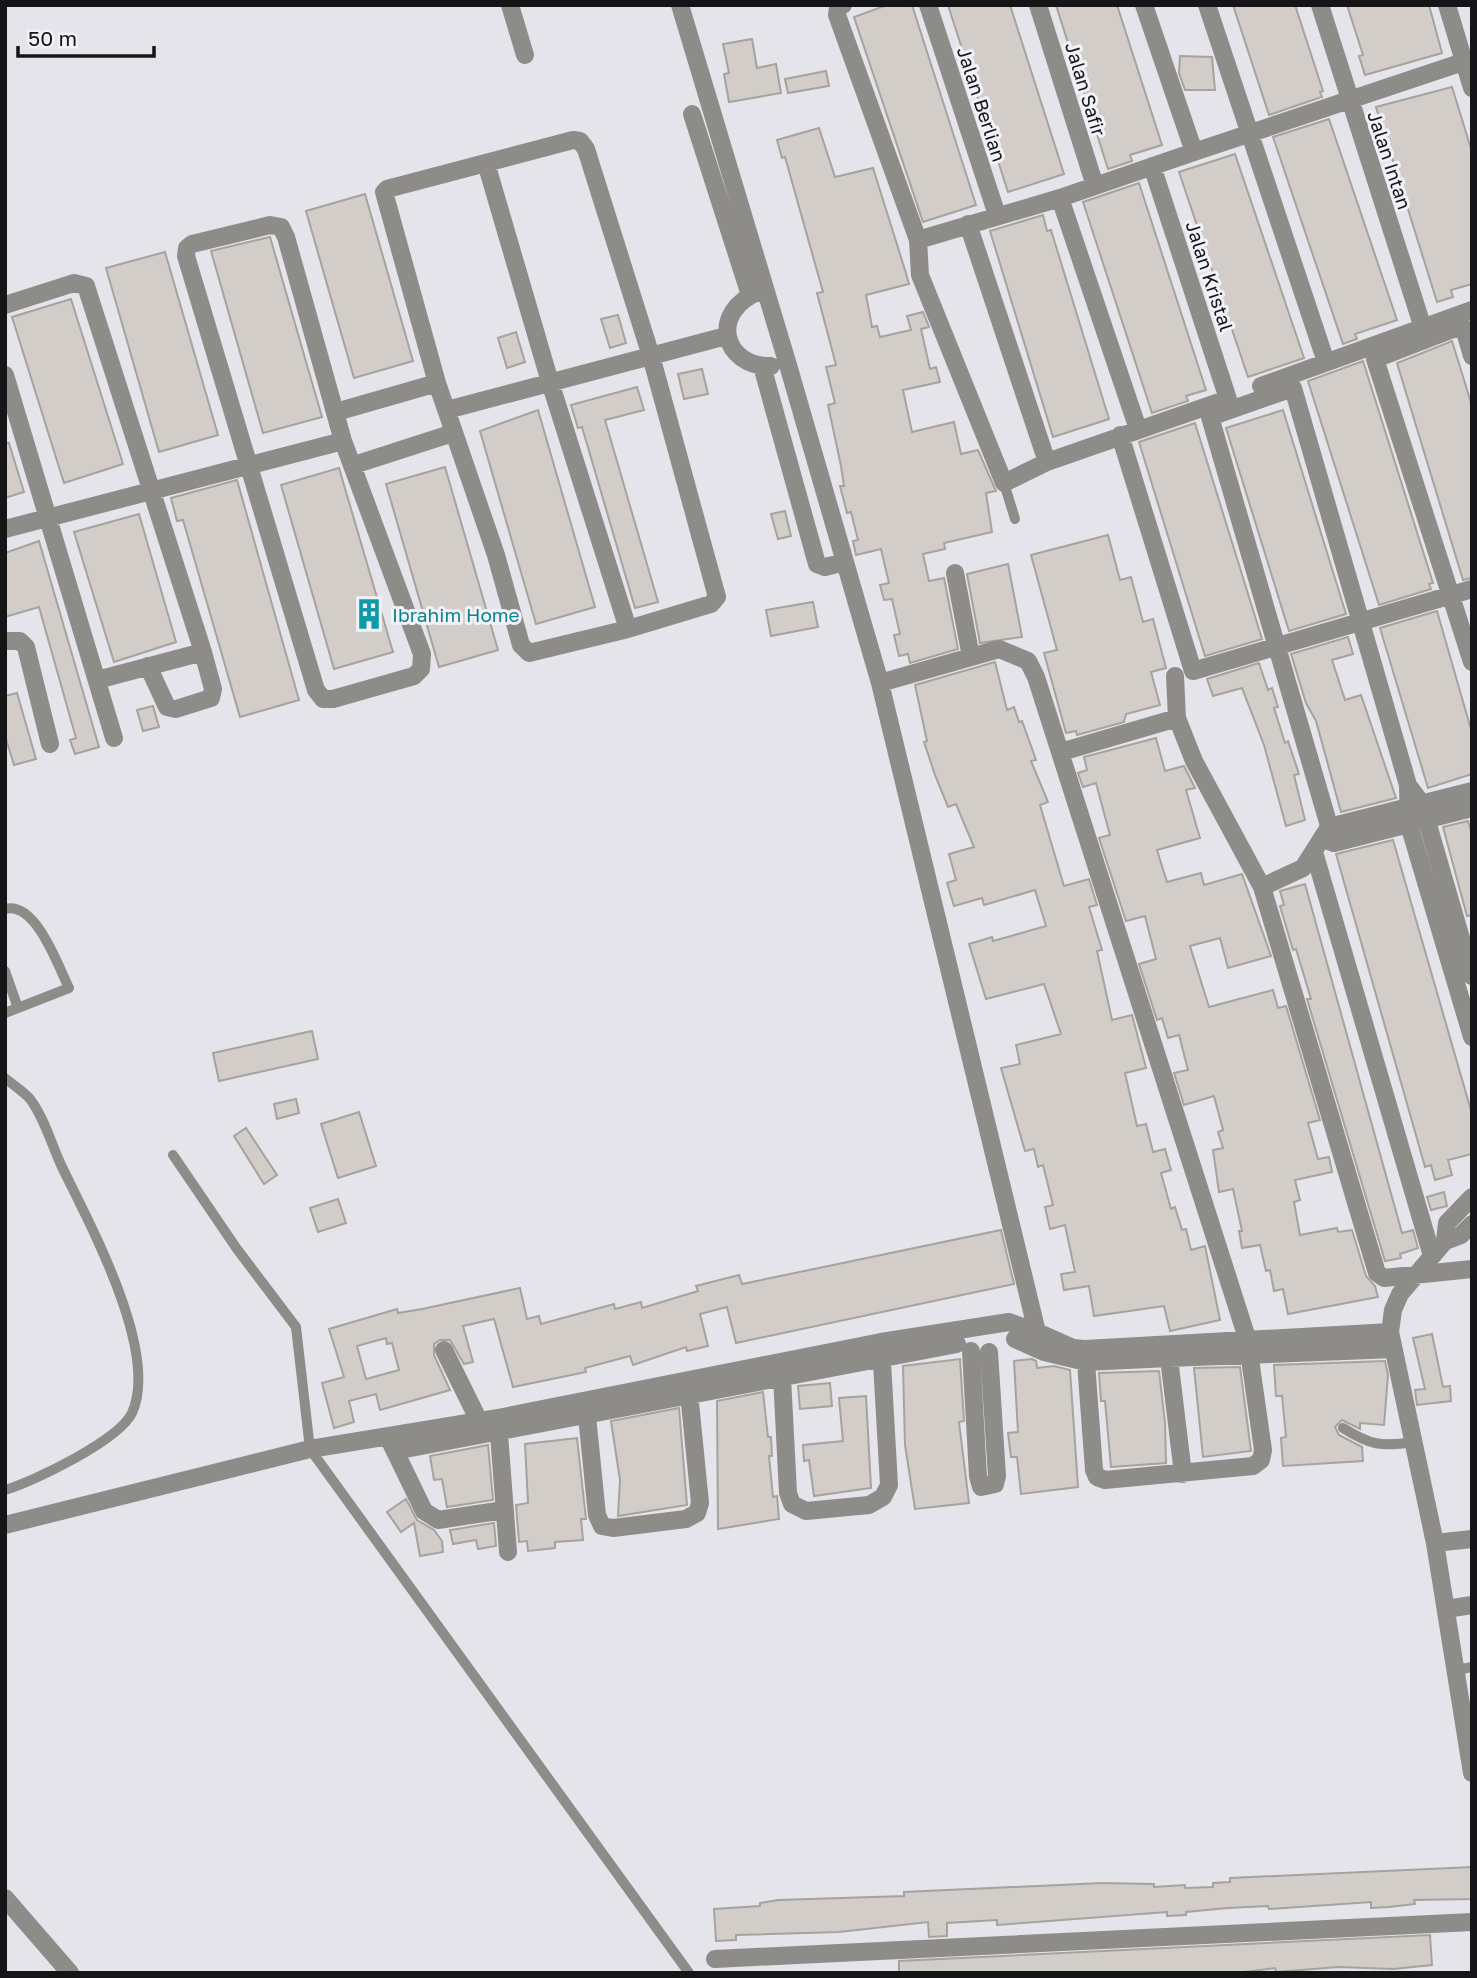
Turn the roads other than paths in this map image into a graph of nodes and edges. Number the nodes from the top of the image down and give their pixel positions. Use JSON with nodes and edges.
{"nodes":[{"id":1,"x":510,"y":5,"type":"edge"},
{"id":2,"x":680,"y":5,"type":"edge"},
{"id":3,"x":844,"y":5,"type":"edge"},
{"id":4,"x":928,"y":5,"type":"edge"},
{"id":5,"x":1038,"y":5,"type":"edge"},
{"id":6,"x":1144,"y":5,"type":"edge"},
{"id":7,"x":1208,"y":5,"type":"edge"},
{"id":8,"x":1320,"y":5,"type":"edge"},
{"id":9,"x":1447,"y":5,"type":"edge"},
{"id":10,"x":525,"y":55,"type":"dead end"},
{"id":11,"x":1468,"y":60,"type":"edge"},
{"id":12,"x":1472,"y":88,"type":"edge"},
{"id":13,"x":1349,"y":101,"type":"junction"},
{"id":14,"x":692,"y":114,"type":"dead end"},
{"id":15,"x":1250,"y":134,"type":"junction"},
{"id":16,"x":1194,"y":152,"type":"junction"},
{"id":17,"x":486,"y":163,"type":"junction"},
{"id":18,"x":1152,"y":166,"type":"junction"},
{"id":19,"x":1094,"y":186,"type":"junction"},
{"id":20,"x":1060,"y":198,"type":"junction"},
{"id":21,"x":997,"y":215,"type":"junction"},
{"id":22,"x":968,"y":224,"type":"junction"},
{"id":23,"x":918,"y":240,"type":"junction"},
{"id":24,"x":758,"y":292,"type":"junction"},
{"id":25,"x":5,"y":305,"type":"edge"},
{"id":26,"x":1472,"y":310,"type":"edge"},
{"id":27,"x":1423,"y":328,"type":"junction"},
{"id":28,"x":726,"y":336,"type":"junction"},
{"id":29,"x":651,"y":356,"type":"junction"},
{"id":30,"x":1472,"y":356,"type":"edge"},
{"id":31,"x":1326,"y":362,"type":"junction"},
{"id":32,"x":788,"y":365,"type":"junction"},
{"id":33,"x":762,"y":366,"type":"junction"},
{"id":34,"x":5,"y":375,"type":"edge"},
{"id":35,"x":550,"y":382,"type":"junction"},
{"id":36,"x":437,"y":383,"type":"junction"},
{"id":37,"x":1228,"y":399,"type":"junction"},
{"id":38,"x":447,"y":410,"type":"junction"},
{"id":39,"x":335,"y":412,"type":"junction"},
{"id":40,"x":1138,"y":429,"type":"junction"},
{"id":41,"x":453,"y":433,"type":"junction"},
{"id":42,"x":1120,"y":435,"type":"junction"},
{"id":43,"x":343,"y":441,"type":"junction"},
{"id":44,"x":1047,"y":462,"type":"junction"},
{"id":45,"x":354,"y":465,"type":"junction"},
{"id":46,"x":250,"y":467,"type":"junction"},
{"id":47,"x":1004,"y":483,"type":"junction"},
{"id":48,"x":152,"y":489,"type":"junction"},
{"id":49,"x":46,"y":518,"type":"junction"},
{"id":50,"x":1015,"y":519,"type":"dead end"},
{"id":51,"x":5,"y":529,"type":"edge"},
{"id":52,"x":845,"y":562,"type":"junction"},
{"id":53,"x":955,"y":573,"type":"dead end"},
{"id":54,"x":1472,"y":589,"type":"edge"},
{"id":55,"x":1451,"y":595,"type":"junction"},
{"id":56,"x":1361,"y":623,"type":"junction"},
{"id":57,"x":628,"y":629,"type":"junction"},
{"id":58,"x":5,"y":641,"type":"edge"},
{"id":59,"x":1277,"y":647,"type":"junction"},
{"id":60,"x":203,"y":652,"type":"junction"},
{"id":61,"x":971,"y":657,"type":"junction"},
{"id":62,"x":1472,"y":662,"type":"edge"},
{"id":63,"x":148,"y":666,"type":"junction"},
{"id":64,"x":1175,"y":676,"type":"dead end"},
{"id":65,"x":97,"y":680,"type":"junction"},
{"id":66,"x":880,"y":683,"type":"junction"},
{"id":67,"x":1177,"y":718,"type":"junction"},
{"id":68,"x":114,"y":738,"type":"dead end"},
{"id":69,"x":50,"y":744,"type":"dead end"},
{"id":70,"x":1060,"y":751,"type":"junction"},
{"id":71,"x":1472,"y":791,"type":"edge"},
{"id":72,"x":1472,"y":808,"type":"edge"},
{"id":73,"x":1416,"y":815,"type":"junction"},
{"id":74,"x":1324,"y":840,"type":"junction"},
{"id":75,"x":1262,"y":887,"type":"junction"},
{"id":76,"x":5,"y":909,"type":"edge"},
{"id":77,"x":5,"y":971,"type":"edge"},
{"id":78,"x":1472,"y":976,"type":"edge"},
{"id":79,"x":18,"y":1008,"type":"junction"},
{"id":80,"x":5,"y":1013,"type":"edge"},
{"id":81,"x":1472,"y":1037,"type":"edge"},
{"id":82,"x":5,"y":1078,"type":"edge"},
{"id":83,"x":173,"y":1154,"type":"dead end"},
{"id":84,"x":1469,"y":1204,"type":"edge"},
{"id":85,"x":1472,"y":1224,"type":"edge"},
{"id":86,"x":1445,"y":1241,"type":"junction"},
{"id":87,"x":1432,"y":1256,"type":"junction"},
{"id":88,"x":1472,"y":1269,"type":"edge"},
{"id":89,"x":1418,"y":1273,"type":"junction"},
{"id":90,"x":1025,"y":1332,"type":"junction"},
{"id":91,"x":1392,"y":1341,"type":"junction"},
{"id":92,"x":966,"y":1345,"type":"junction"},
{"id":93,"x":1248,"y":1345,"type":"junction"},
{"id":94,"x":881,"y":1349,"type":"junction"},
{"id":95,"x":444,"y":1350,"type":"dead end"},
{"id":96,"x":1086,"y":1356,"type":"junction"},
{"id":97,"x":1169,"y":1358,"type":"junction"},
{"id":98,"x":782,"y":1377,"type":"junction"},
{"id":99,"x":688,"y":1387,"type":"junction"},
{"id":100,"x":587,"y":1416,"type":"junction"},
{"id":101,"x":479,"y":1421,"type":"junction"},
{"id":102,"x":498,"y":1425,"type":"junction"},
{"id":103,"x":1343,"y":1427,"type":"dead end"},
{"id":104,"x":1413,"y":1442,"type":"junction"},
{"id":105,"x":392,"y":1444,"type":"junction"},
{"id":106,"x":310,"y":1449,"type":"junction"},
{"id":107,"x":1183,"y":1474,"type":"junction"},
{"id":108,"x":5,"y":1490,"type":"edge"},
{"id":109,"x":504,"y":1510,"type":"junction"},
{"id":110,"x":5,"y":1525,"type":"edge"},
{"id":111,"x":1472,"y":1539,"type":"edge"},
{"id":112,"x":1435,"y":1543,"type":"junction"},
{"id":113,"x":508,"y":1552,"type":"dead end"},
{"id":114,"x":1472,"y":1605,"type":"edge"},
{"id":115,"x":1446,"y":1609,"type":"junction"},
{"id":116,"x":1464,"y":1669,"type":"edge"},
{"id":117,"x":1472,"y":1773,"type":"edge"},
{"id":118,"x":5,"y":1898,"type":"edge"},
{"id":119,"x":1472,"y":1922,"type":"edge"},
{"id":120,"x":715,"y":1959,"type":"dead end"},
{"id":121,"x":70,"y":1973,"type":"edge"},
{"id":122,"x":689,"y":1973,"type":"edge"}],
"edges":[{"from":1,"to":10,"type":"street"},
{"from":2,"to":24,"type":"street"},
{"from":3,"to":23,"type":"street"},
{"from":4,"to":21,"type":"street","name":"Jalan Berlian"},
{"from":5,"to":19,"type":"street","name":"Jalan Safir"},
{"from":6,"to":16,"type":"street"},
{"from":7,"to":15,"type":"street"},
{"from":8,"to":13,"type":"street","name":"Jalan Intan"},
{"from":9,"to":11,"type":"street"},
{"from":11,"to":12,"type":"street"},
{"from":11,"to":13,"type":"street"},
{"from":13,"to":15,"type":"street"},
{"from":13,"to":27,"type":"street","name":"Jalan Intan"},
{"from":14,"to":24,"type":"street"},
{"from":15,"to":16,"type":"street"},
{"from":15,"to":31,"type":"street"},
{"from":16,"to":18,"type":"street"},
{"from":17,"to":29,"type":"street"},
{"from":17,"to":35,"type":"street"},
{"from":17,"to":36,"type":"street"},
{"from":18,"to":19,"type":"street"},
{"from":18,"to":37,"type":"street","name":"Jalan Kristal"},
{"from":19,"to":20,"type":"street"},
{"from":20,"to":21,"type":"street"},
{"from":20,"to":40,"type":"street"},
{"from":21,"to":22,"type":"street"},
{"from":22,"to":23,"type":"street"},
{"from":22,"to":44,"type":"street"},
{"from":23,"to":47,"type":"street"},
{"from":24,"to":28,"type":"street"},
{"from":24,"to":32,"type":"street"},
{"from":25,"to":48,"type":"street"},
{"from":26,"to":27,"type":"street"},
{"from":27,"to":31,"type":"street"},
{"from":28,"to":29,"type":"street"},
{"from":28,"to":33,"type":"street"},
{"from":29,"to":35,"type":"street"},
{"from":29,"to":57,"type":"street"},
{"from":30,"to":55,"type":"street"},
{"from":31,"to":37,"type":"street"},
{"from":32,"to":33,"type":"street"},
{"from":32,"to":52,"type":"street"},
{"from":33,"to":52,"type":"street"},
{"from":34,"to":49,"type":"street"},
{"from":35,"to":38,"type":"street"},
{"from":35,"to":57,"type":"street"},
{"from":36,"to":38,"type":"street"},
{"from":36,"to":39,"type":"street"},
{"from":37,"to":40,"type":"street"},
{"from":38,"to":41,"type":"street"},
{"from":39,"to":43,"type":"street"},
{"from":39,"to":46,"type":"street"},
{"from":40,"to":42,"type":"street"},
{"from":41,"to":45,"type":"street"},
{"from":41,"to":57,"type":"street"},
{"from":42,"to":44,"type":"street"},
{"from":42,"to":59,"type":"street"},
{"from":43,"to":45,"type":"street"},
{"from":43,"to":46,"type":"street"},
{"from":44,"to":47,"type":"street"},
{"from":45,"to":46,"type":"street"},
{"from":46,"to":48,"type":"street"},
{"from":47,"to":50,"type":"lane"},
{"from":48,"to":49,"type":"street"},
{"from":48,"to":60,"type":"street"},
{"from":49,"to":51,"type":"street"},
{"from":49,"to":65,"type":"street"},
{"from":52,"to":66,"type":"street"},
{"from":53,"to":61,"type":"street"},
{"from":54,"to":55,"type":"street"},
{"from":55,"to":56,"type":"street"},
{"from":55,"to":62,"type":"street"},
{"from":56,"to":59,"type":"street"},
{"from":56,"to":59,"type":"street"},
{"from":56,"to":73,"type":"street"},
{"from":58,"to":69,"type":"street"},
{"from":59,"to":74,"type":"street"},
{"from":60,"to":63,"type":"street"},
{"from":60,"to":63,"type":"street"},
{"from":61,"to":66,"type":"street"},
{"from":61,"to":70,"type":"street"},
{"from":63,"to":65,"type":"street"},
{"from":64,"to":67,"type":"street"},
{"from":65,"to":68,"type":"street"},
{"from":66,"to":90,"type":"street"},
{"from":67,"to":70,"type":"street"},
{"from":67,"to":75,"type":"street"},
{"from":70,"to":93,"type":"street"},
{"from":71,"to":73,"type":"street"},
{"from":72,"to":73,"type":"street"},
{"from":73,"to":74,"type":"street"},
{"from":73,"to":78,"type":"street"},
{"from":73,"to":81,"type":"street"},
{"from":74,"to":75,"type":"street"},
{"from":74,"to":87,"type":"street"},
{"from":75,"to":89,"type":"street"},
{"from":76,"to":79,"type":"lane"},
{"from":77,"to":79,"type":"lane"},
{"from":79,"to":80,"type":"lane"},
{"from":82,"to":108,"type":"lane"},
{"from":83,"to":106,"type":"lane"},
{"from":84,"to":86,"type":"street"},
{"from":85,"to":86,"type":"street"},
{"from":86,"to":87,"type":"street"},
{"from":87,"to":89,"type":"street"},
{"from":88,"to":89,"type":"street"},
{"from":89,"to":91,"type":"street"},
{"from":90,"to":92,"type":"street"},
{"from":90,"to":92,"type":"street"},
{"from":90,"to":96,"type":"street"},
{"from":91,"to":93,"type":"street"},
{"from":91,"to":104,"type":"street"},
{"from":92,"to":92,"type":"street"},
{"from":92,"to":94,"type":"street"},
{"from":93,"to":96,"type":"street"},
{"from":93,"to":97,"type":"street"},
{"from":93,"to":107,"type":"street"},
{"from":94,"to":98,"type":"street"},
{"from":94,"to":98,"type":"street"},
{"from":94,"to":99,"type":"street"},
{"from":95,"to":101,"type":"street"},
{"from":96,"to":97,"type":"street"},
{"from":96,"to":107,"type":"street"},
{"from":97,"to":107,"type":"street"},
{"from":98,"to":99,"type":"street"},
{"from":99,"to":100,"type":"street"},
{"from":99,"to":100,"type":"street"},
{"from":99,"to":102,"type":"street"},
{"from":100,"to":102,"type":"street"},
{"from":101,"to":102,"type":"street"},
{"from":101,"to":105,"type":"street"},
{"from":102,"to":105,"type":"street"},
{"from":102,"to":109,"type":"street"},
{"from":103,"to":104,"type":"lane"},
{"from":104,"to":112,"type":"street"},
{"from":105,"to":106,"type":"street"},
{"from":105,"to":109,"type":"street"},
{"from":106,"to":110,"type":"street"},
{"from":106,"to":122,"type":"lane"},
{"from":109,"to":113,"type":"street"},
{"from":111,"to":112,"type":"street"},
{"from":112,"to":115,"type":"street"},
{"from":114,"to":115,"type":"street"},
{"from":115,"to":116,"type":"street"},
{"from":116,"to":117,"type":"street"},
{"from":118,"to":121,"type":"street"},
{"from":119,"to":120,"type":"street"}]}
